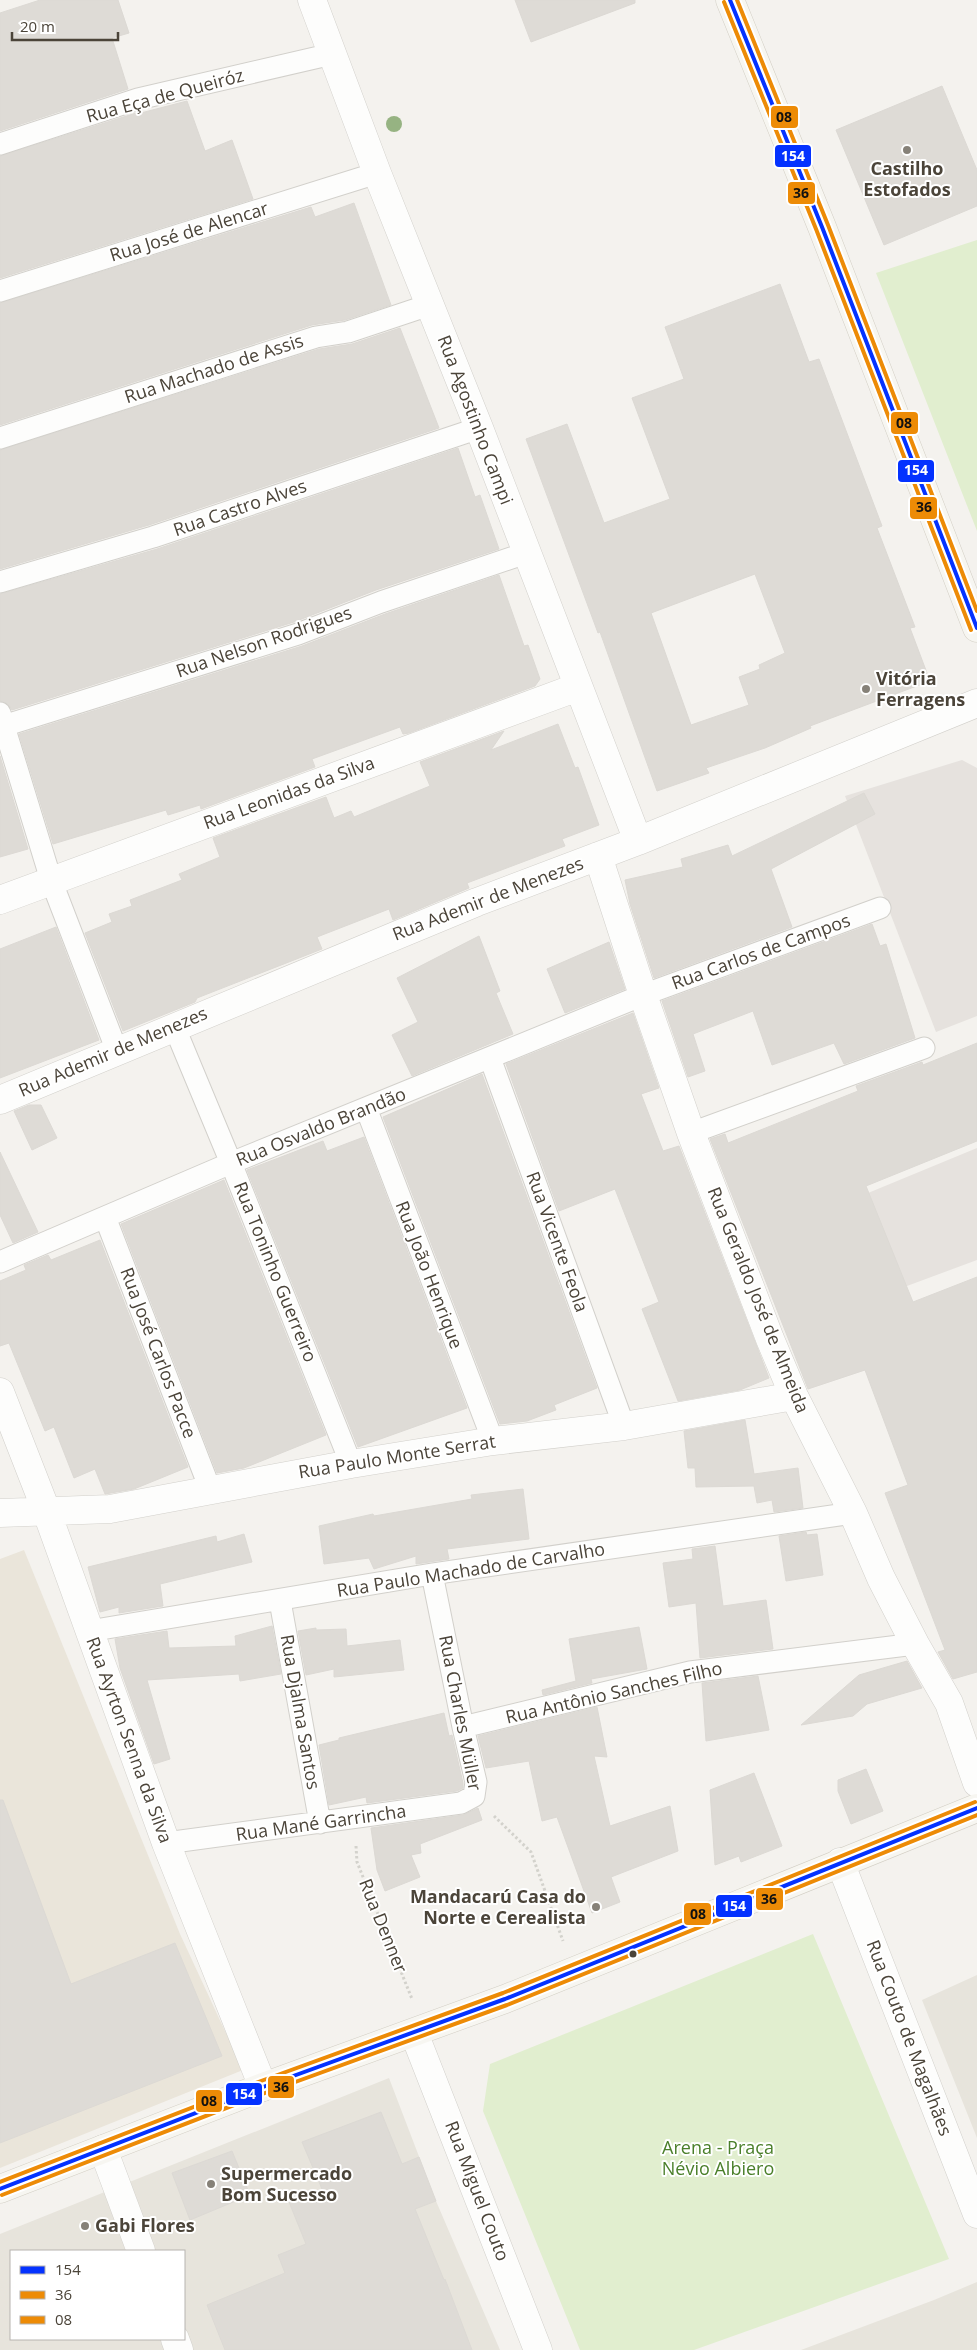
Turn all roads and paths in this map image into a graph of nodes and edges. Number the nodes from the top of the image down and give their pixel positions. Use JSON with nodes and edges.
{"nodes":[{"id":1,"x":312,"y":0,"type":"edge"},
{"id":2,"x":730,"y":0,"type":"edge"},
{"id":3,"x":332,"y":54,"type":"junction"},
{"id":4,"x":0,"y":144,"type":"edge"},
{"id":5,"x":378,"y":173,"type":"junction"},
{"id":6,"x":0,"y":291,"type":"edge"},
{"id":7,"x":429,"y":305,"type":"junction"},
{"id":8,"x":479,"y":428,"type":"junction"},
{"id":9,"x":0,"y":438,"type":"edge"},
{"id":10,"x":526,"y":553,"type":"junction"},
{"id":11,"x":0,"y":582,"type":"edge"},
{"id":12,"x":977,"y":628,"type":"edge"},
{"id":13,"x":578,"y":687,"type":"junction"},
{"id":14,"x":977,"y":703,"type":"edge"},
{"id":15,"x":1,"y":722,"type":"edge"},
{"id":16,"x":638,"y":841,"type":"junction"},
{"id":17,"x":598,"y":856,"type":"junction"},
{"id":18,"x":51,"y":880,"type":"junction"},
{"id":19,"x":0,"y":900,"type":"edge"},
{"id":20,"x":880,"y":908,"type":"dead end"},
{"id":21,"x":643,"y":995,"type":"junction"},
{"id":22,"x":174,"y":1026,"type":"junction"},
{"id":23,"x":924,"y":1048,"type":"dead end"},
{"id":24,"x":117,"y":1051,"type":"junction"},
{"id":25,"x":490,"y":1058,"type":"junction"},
{"id":26,"x":0,"y":1100,"type":"edge"},
{"id":27,"x":366,"y":1108,"type":"junction"},
{"id":28,"x":692,"y":1133,"type":"junction"},
{"id":29,"x":232,"y":1163,"type":"junction"},
{"id":30,"x":105,"y":1217,"type":"junction"},
{"id":31,"x":0,"y":1262,"type":"edge"},
{"id":32,"x":0,"y":1392,"type":"edge"},
{"id":33,"x":794,"y":1396,"type":"junction"},
{"id":34,"x":624,"y":1426,"type":"junction"},
{"id":35,"x":493,"y":1441,"type":"junction"},
{"id":36,"x":351,"y":1464,"type":"junction"},
{"id":37,"x":210,"y":1489,"type":"junction"},
{"id":38,"x":46,"y":1510,"type":"junction"},
{"id":39,"x":0,"y":1513,"type":"edge"},
{"id":40,"x":853,"y":1513,"type":"junction"},
{"id":41,"x":432,"y":1574,"type":"junction"},
{"id":42,"x":280,"y":1601,"type":"junction"},
{"id":43,"x":89,"y":1632,"type":"junction"},
{"id":44,"x":915,"y":1644,"type":"junction"},
{"id":45,"x":463,"y":1727,"type":"junction"},
{"id":46,"x":977,"y":1783,"type":"edge"},
{"id":47,"x":474,"y":1796,"type":"junction"},
{"id":48,"x":977,"y":1808,"type":"edge"},
{"id":49,"x":354,"y":1819,"type":"junction"},
{"id":50,"x":320,"y":1823,"type":"junction"},
{"id":51,"x":166,"y":1843,"type":"junction"},
{"id":52,"x":840,"y":1862,"type":"junction"},
{"id":53,"x":574,"y":1972,"type":"junction"},
{"id":54,"x":419,"y":2031,"type":"junction"},
{"id":55,"x":263,"y":2087,"type":"junction"},
{"id":56,"x":103,"y":2149,"type":"junction"},
{"id":57,"x":0,"y":2189,"type":"edge"},
{"id":58,"x":977,"y":2214,"type":"edge"},
{"id":59,"x":141,"y":2250,"type":"edge"},
{"id":60,"x":538,"y":2350,"type":"edge"}],
"edges":[{"from":1,"to":3,"type":"street","name":"Rua Agostinho Campi"},
{"from":2,"to":12,"type":"street"},
{"from":3,"to":4,"type":"lane","name":"Rua Eça de Queiróz"},
{"from":3,"to":5,"type":"street","name":"Rua Agostinho Campi"},
{"from":5,"to":6,"type":"lane","name":"Rua José de Alencar"},
{"from":5,"to":7,"type":"street","name":"Rua Agostinho Campi"},
{"from":7,"to":8,"type":"street","name":"Rua Agostinho Campi"},
{"from":7,"to":9,"type":"lane","name":"Rua Machado de Assis"},
{"from":8,"to":10,"type":"street","name":"Rua Agostinho Campi"},
{"from":8,"to":11,"type":"lane","name":"Rua Castro Alves"},
{"from":10,"to":13,"type":"street","name":"Rua Agostinho Campi"},
{"from":10,"to":15,"type":"lane","name":"Rua Nelson Rodrigues"},
{"from":13,"to":16,"type":"street","name":"Rua Agostinho Campi"},
{"from":13,"to":18,"type":"street","name":"Rua Leonidas da Silva"},
{"from":14,"to":16,"type":"street","name":"Rua Ademir de Menezes"},
{"from":15,"to":18,"type":"lane"},
{"from":16,"to":17,"type":"street","name":"Rua Ademir de Menezes"},
{"from":17,"to":21,"type":"street","name":"Rua Geraldo José de Almeida"},
{"from":17,"to":22,"type":"street","name":"Rua Ademir de Menezes"},
{"from":18,"to":19,"type":"street","name":"Rua Leonidas da Silva"},
{"from":18,"to":24,"type":"lane"},
{"from":20,"to":21,"type":"lane","name":"Rua Carlos de Campos"},
{"from":21,"to":25,"type":"lane","name":"Rua Osvaldo Brandão"},
{"from":21,"to":28,"type":"street","name":"Rua Geraldo José de Almeida"},
{"from":22,"to":24,"type":"street","name":"Rua Ademir de Menezes"},
{"from":22,"to":29,"type":"lane","name":"Rua Toninho Guerreiro"},
{"from":23,"to":28,"type":"lane"},
{"from":24,"to":26,"type":"street","name":"Rua Ademir de Menezes"},
{"from":25,"to":27,"type":"lane","name":"Rua Osvaldo Brandão"},
{"from":25,"to":34,"type":"lane","name":"Rua Vicente Feola"},
{"from":27,"to":29,"type":"lane","name":"Rua Osvaldo Brandão"},
{"from":27,"to":35,"type":"lane","name":"Rua João Henrique"},
{"from":28,"to":33,"type":"street","name":"Rua Geraldo José de Almeida"},
{"from":29,"to":30,"type":"lane","name":"Rua Osvaldo Brandão"},
{"from":29,"to":36,"type":"lane","name":"Rua Toninho Guerreiro"},
{"from":30,"to":31,"type":"lane","name":"Rua Osvaldo Brandão"},
{"from":30,"to":37,"type":"lane","name":"Rua José Carlos Pacce"},
{"from":32,"to":38,"type":"street","name":"Rua Ayrton Senna da Silva"},
{"from":33,"to":34,"type":"street","name":"Rua Paulo Monte Serrat"},
{"from":33,"to":40,"type":"street","name":"Rua Geraldo José de Almeida"},
{"from":34,"to":35,"type":"street","name":"Rua Paulo Monte Serrat"},
{"from":35,"to":36,"type":"street","name":"Rua Paulo Monte Serrat"},
{"from":36,"to":37,"type":"street","name":"Rua Paulo Monte Serrat"},
{"from":37,"to":38,"type":"street","name":"Rua Paulo Monte Serrat"},
{"from":38,"to":39,"type":"street","name":"Rua Paulo Monte Serrat"},
{"from":38,"to":43,"type":"street","name":"Rua Ayrton Senna da Silva"},
{"from":40,"to":41,"type":"lane","name":"Rua Paulo Machado de Carvalho"},
{"from":40,"to":44,"type":"street","name":"Rua Geraldo José de Almeida"},
{"from":41,"to":42,"type":"lane","name":"Rua Paulo Machado de Carvalho"},
{"from":41,"to":45,"type":"lane","name":"Rua Charles Müller"},
{"from":42,"to":43,"type":"lane","name":"Rua Paulo Machado de Carvalho"},
{"from":42,"to":50,"type":"lane","name":"Rua Djalma Santos"},
{"from":43,"to":51,"type":"street","name":"Rua Ayrton Senna da Silva"},
{"from":44,"to":45,"type":"lane","name":"Rua Antônio Sanches Filho"},
{"from":44,"to":46,"type":"street","name":"Rua Geraldo José de Almeida"},
{"from":45,"to":47,"type":"lane","name":"Rua Charles Müller"},
{"from":47,"to":49,"type":"lane","name":"Rua Mané Garrincha"},
{"from":47,"to":53,"type":"path","name":"Rua Charles Müller"},
{"from":48,"to":52,"type":"street"},
{"from":49,"to":50,"type":"lane","name":"Rua Mané Garrincha"},
{"from":49,"to":54,"type":"path","name":"Rua Denner"},
{"from":50,"to":51,"type":"lane","name":"Rua Mané Garrincha"},
{"from":51,"to":55,"type":"street","name":"Rua Ayrton Senna da Silva"},
{"from":52,"to":53,"type":"street"},
{"from":52,"to":58,"type":"street","name":"Rua Couto de Magalhães"},
{"from":53,"to":54,"type":"street"},
{"from":54,"to":55,"type":"street"},
{"from":54,"to":60,"type":"street","name":"Rua Miguel Couto"},
{"from":55,"to":56,"type":"street"},
{"from":56,"to":57,"type":"street"},
{"from":56,"to":59,"type":"street"}]}
